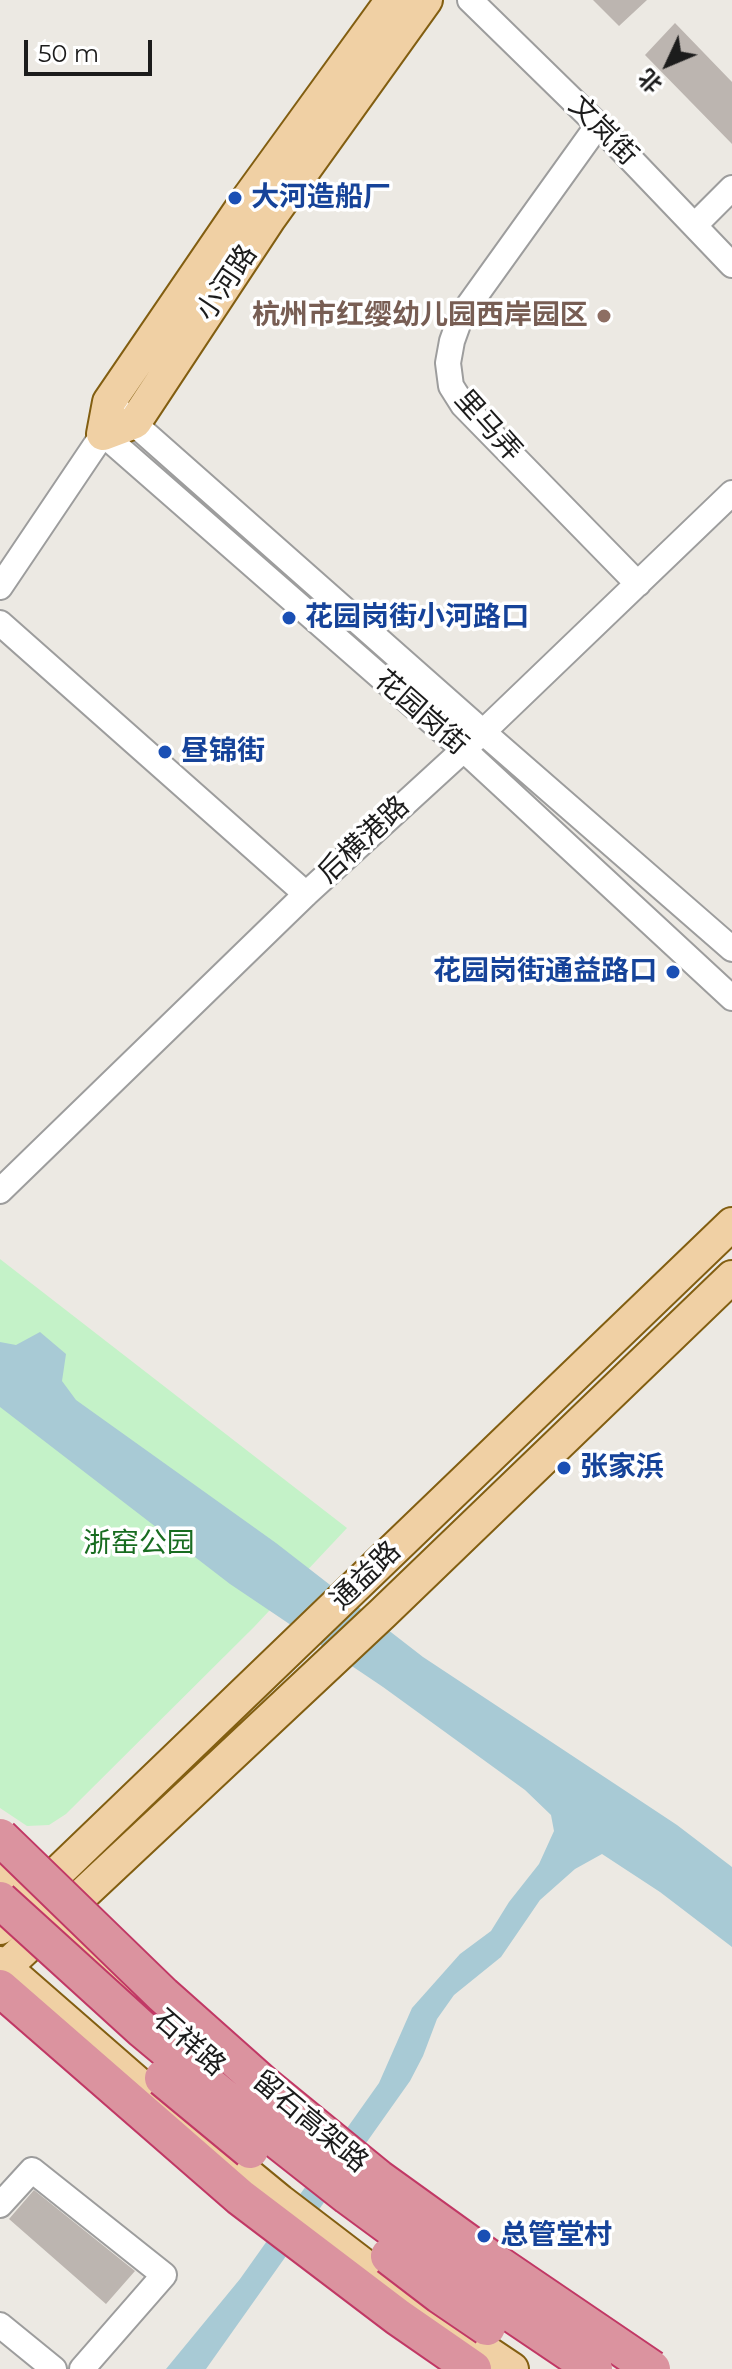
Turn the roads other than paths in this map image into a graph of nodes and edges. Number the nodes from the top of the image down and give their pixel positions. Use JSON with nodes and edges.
{"nodes":[{"id":1,"x":392,"y":0,"type":"edge"},
{"id":2,"x":426,"y":0,"type":"edge"},
{"id":3,"x":470,"y":0,"type":"edge"},
{"id":4,"x":598,"y":125,"type":"junction"},
{"id":5,"x":732,"y":188,"type":"edge"},
{"id":6,"x":695,"y":225,"type":"junction"},
{"id":7,"x":732,"y":265,"type":"edge"},
{"id":8,"x":109,"y":402,"type":"junction"},
{"id":9,"x":135,"y":422,"type":"junction"},
{"id":10,"x":103,"y":434,"type":"junction"},
{"id":11,"x":732,"y":493,"type":"edge"},
{"id":12,"x":638,"y":584,"type":"junction"},
{"id":13,"x":0,"y":587,"type":"edge"},
{"id":14,"x":0,"y":623,"type":"edge"},
{"id":15,"x":483,"y":732,"type":"junction"},
{"id":16,"x":463,"y":749,"type":"junction"},
{"id":17,"x":306,"y":894,"type":"junction"},
{"id":18,"x":732,"y":949,"type":"edge"},
{"id":19,"x":732,"y":998,"type":"edge"},
{"id":20,"x":0,"y":1191,"type":"edge"},
{"id":21,"x":732,"y":1224,"type":"edge"},
{"id":22,"x":732,"y":1277,"type":"edge"},
{"id":23,"x":0,"y":1837,"type":"edge"},
{"id":24,"x":0,"y":1872,"type":"edge"},
{"id":25,"x":27,"y":1908,"type":"edge"},
{"id":26,"x":1,"y":1959,"type":"edge"},
{"id":27,"x":0,"y":2205,"type":"edge"},
{"id":28,"x":0,"y":2325,"type":"edge"},
{"id":29,"x":54,"y":2369,"type":"edge"},
{"id":30,"x":82,"y":2369,"type":"edge"},
{"id":31,"x":473,"y":2369,"type":"edge"},
{"id":32,"x":512,"y":2369,"type":"edge"},
{"id":33,"x":551,"y":2369,"type":"edge"},
{"id":34,"x":594,"y":2369,"type":"edge"},
{"id":35,"x":622,"y":2369,"type":"edge"},
{"id":36,"x":652,"y":2369,"type":"edge"}],
"edges":[{"from":1,"to":8,"type":"main road","name":"小河路"},
{"from":2,"to":9,"type":"main road","name":"小河路"},
{"from":3,"to":4,"type":"street","name":"文岚街"},
{"from":4,"to":6,"type":"street","name":"文岚街"},
{"from":4,"to":12,"type":"street","name":"里马弄"},
{"from":5,"to":6,"type":"street"},
{"from":6,"to":7,"type":"street","name":"文岚街"},
{"from":8,"to":9,"type":"street","name":"花园岗街"},
{"from":8,"to":10,"type":"main road","name":"小河路"},
{"from":9,"to":10,"type":"main road"},
{"from":9,"to":15,"type":"street","name":"花园岗街"},
{"from":10,"to":13,"type":"street","name":"小河路"},
{"from":10,"to":16,"type":"street","name":"花园岗街"},
{"from":11,"to":12,"type":"street","name":"后横港路"},
{"from":12,"to":15,"type":"street","name":"后横港路"},
{"from":14,"to":17,"type":"street"},
{"from":15,"to":16,"type":"street","name":"后横港路"},
{"from":15,"to":18,"type":"street","name":"花园岗街"},
{"from":16,"to":17,"type":"street","name":"后横港路"},
{"from":16,"to":19,"type":"street","name":"花园岗街"},
{"from":17,"to":20,"type":"street","name":"后横港路"},
{"from":21,"to":25,"type":"main road","name":"通益路"},
{"from":22,"to":25,"type":"main road","name":"通益路"},
{"from":23,"to":36,"type":"highway","name":"留石高架路","bridge":true},
{"from":24,"to":25,"type":"main road","name":"石祥路"},
{"from":25,"to":26,"type":"main road","name":"通益路"},
{"from":25,"to":34,"type":"highway","name":"留石高架路","bridge":true},
{"from":25,"to":35,"type":"main road","name":"石祥路"},
{"from":26,"to":31,"type":"highway"},
{"from":26,"to":32,"type":"main road"},
{"from":26,"to":33,"type":"highway","name":"留石高架路","bridge":true},
{"from":27,"to":30,"type":"street"},
{"from":28,"to":29,"type":"street"}]}
